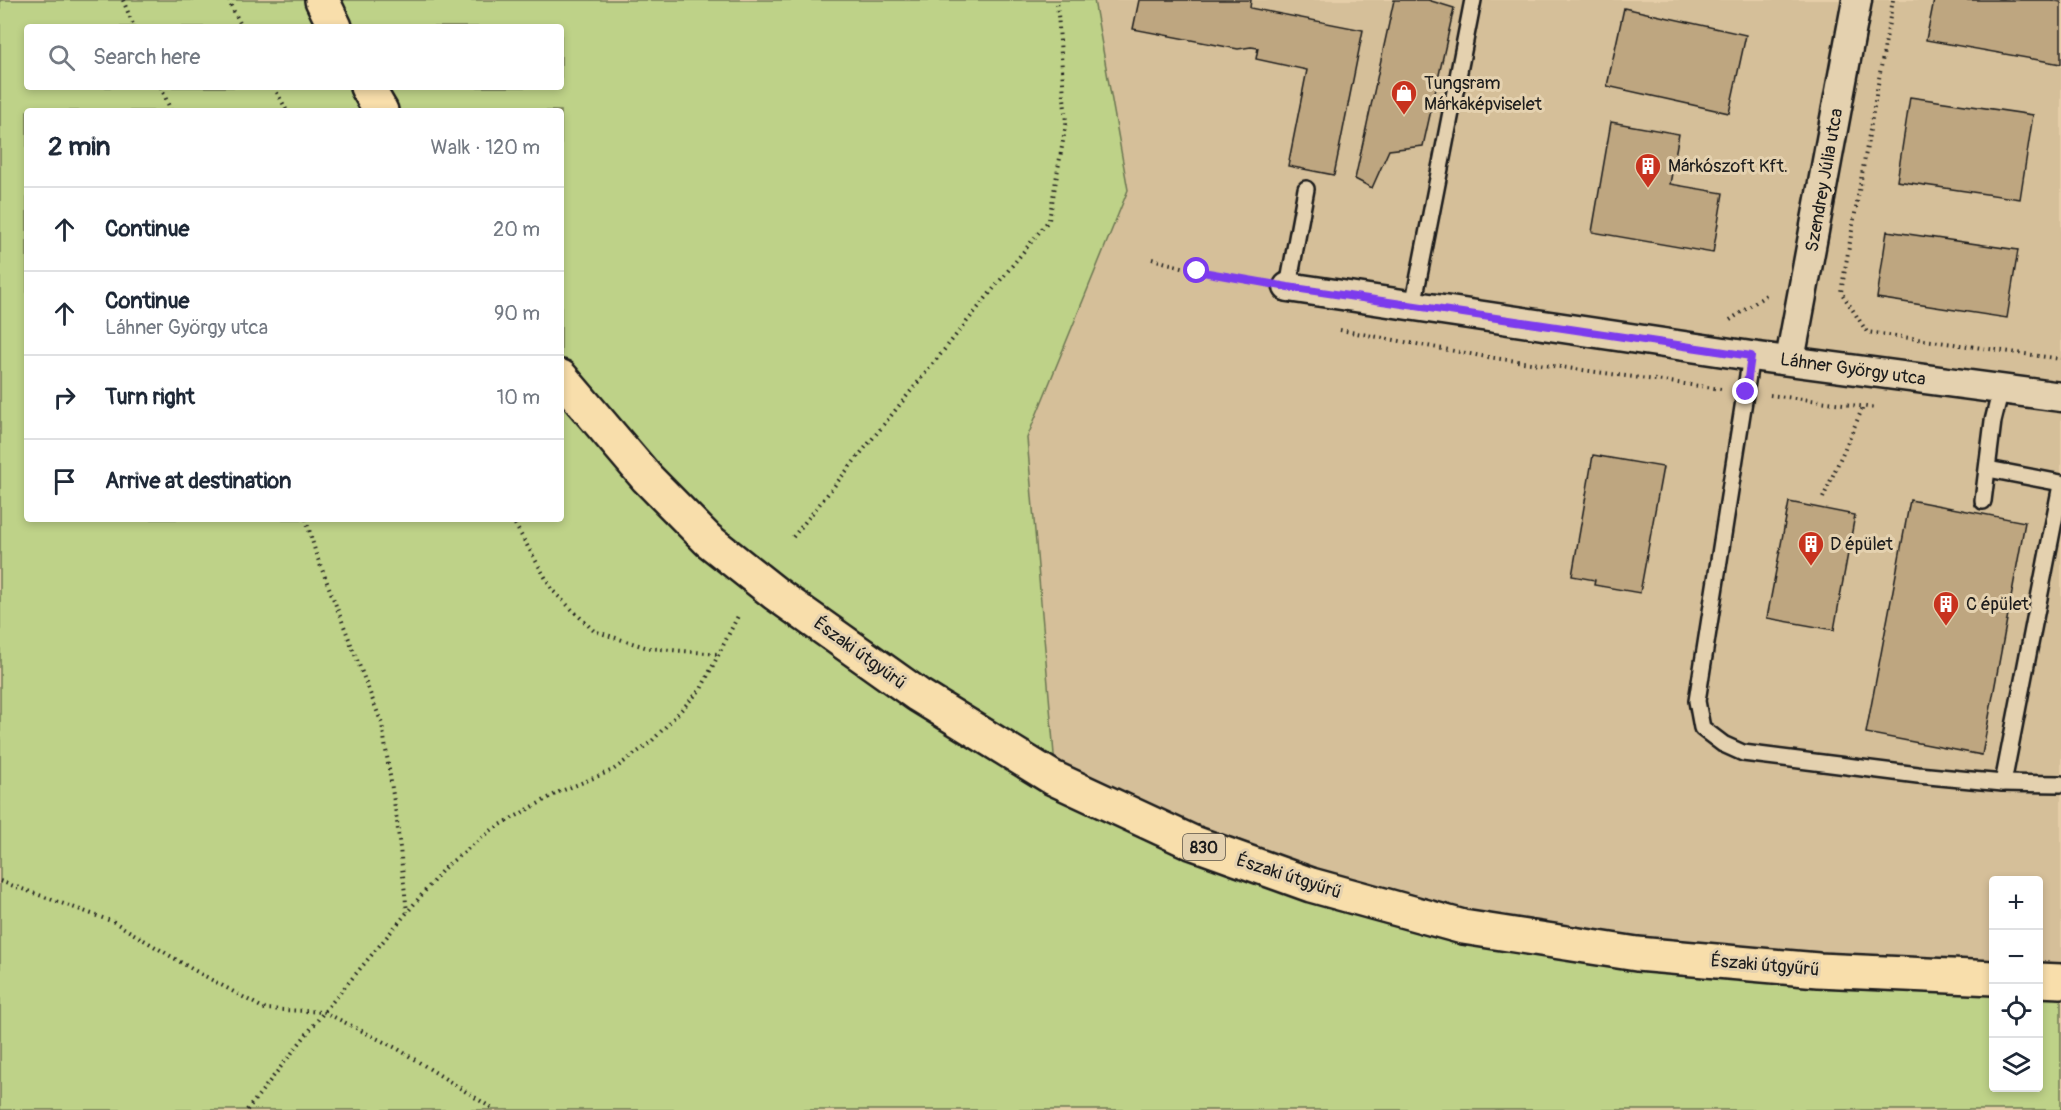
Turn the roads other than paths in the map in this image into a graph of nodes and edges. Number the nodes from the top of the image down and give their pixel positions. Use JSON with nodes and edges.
{"nodes":[{"id":1,"x":322,"y":0,"type":"edge"},
{"id":2,"x":1473,"y":0,"type":"edge"},
{"id":3,"x":1857,"y":0,"type":"edge"},
{"id":4,"x":334,"y":24,"type":"edge"},
{"id":5,"x":369,"y":90,"type":"edge"},
{"id":6,"x":379,"y":108,"type":"edge"},
{"id":7,"x":1306,"y":189,"type":"dead end"},
{"id":8,"x":1288,"y":287,"type":"joint"},
{"id":9,"x":1413,"y":306,"type":"junction"},
{"id":10,"x":1751,"y":356,"type":"junction"},
{"id":11,"x":1790,"y":360,"type":"junction"},
{"id":12,"x":564,"y":381,"type":"edge"},
{"id":13,"x":2001,"y":389,"type":"junction"},
{"id":14,"x":2061,"y":397,"type":"edge"},
{"id":15,"x":1988,"y":469,"type":"junction"},
{"id":16,"x":2061,"y":484,"type":"edge"},
{"id":17,"x":1983,"y":501,"type":"dead end"},
{"id":18,"x":2003,"y":783,"type":"junction"},
{"id":19,"x":2061,"y":784,"type":"edge"},
{"id":20,"x":1989,"y":978,"type":"edge"},
{"id":21,"x":2043,"y":980,"type":"edge"},
{"id":22,"x":2061,"y":981,"type":"edge"}],
"edges":[{"from":1,"to":4,"type":"main road"},
{"from":2,"to":9,"type":"lane"},
{"from":3,"to":11,"type":"street","name":"Szendrey Júlia utca"},
{"from":5,"to":6,"type":"main road"},
{"from":7,"to":8,"type":"lane"},
{"from":8,"to":9,"type":"street","name":"Láhner György utca"},
{"from":9,"to":10,"type":"street","name":"Láhner György utca"},
{"from":10,"to":11,"type":"street","name":"Láhner György utca"},
{"from":10,"to":18,"type":"lane"},
{"from":11,"to":13,"type":"street","name":"Láhner György utca"},
{"from":12,"to":20,"type":"main road","name":"Északi útgyűrű","number":"830"},
{"from":13,"to":14,"type":"street","name":"Láhner György utca"},
{"from":13,"to":15,"type":"lane"},
{"from":15,"to":16,"type":"lane"},
{"from":15,"to":17,"type":"lane"},
{"from":16,"to":18,"type":"lane"},
{"from":18,"to":19,"type":"lane"},
{"from":21,"to":22,"type":"main road"}]}
